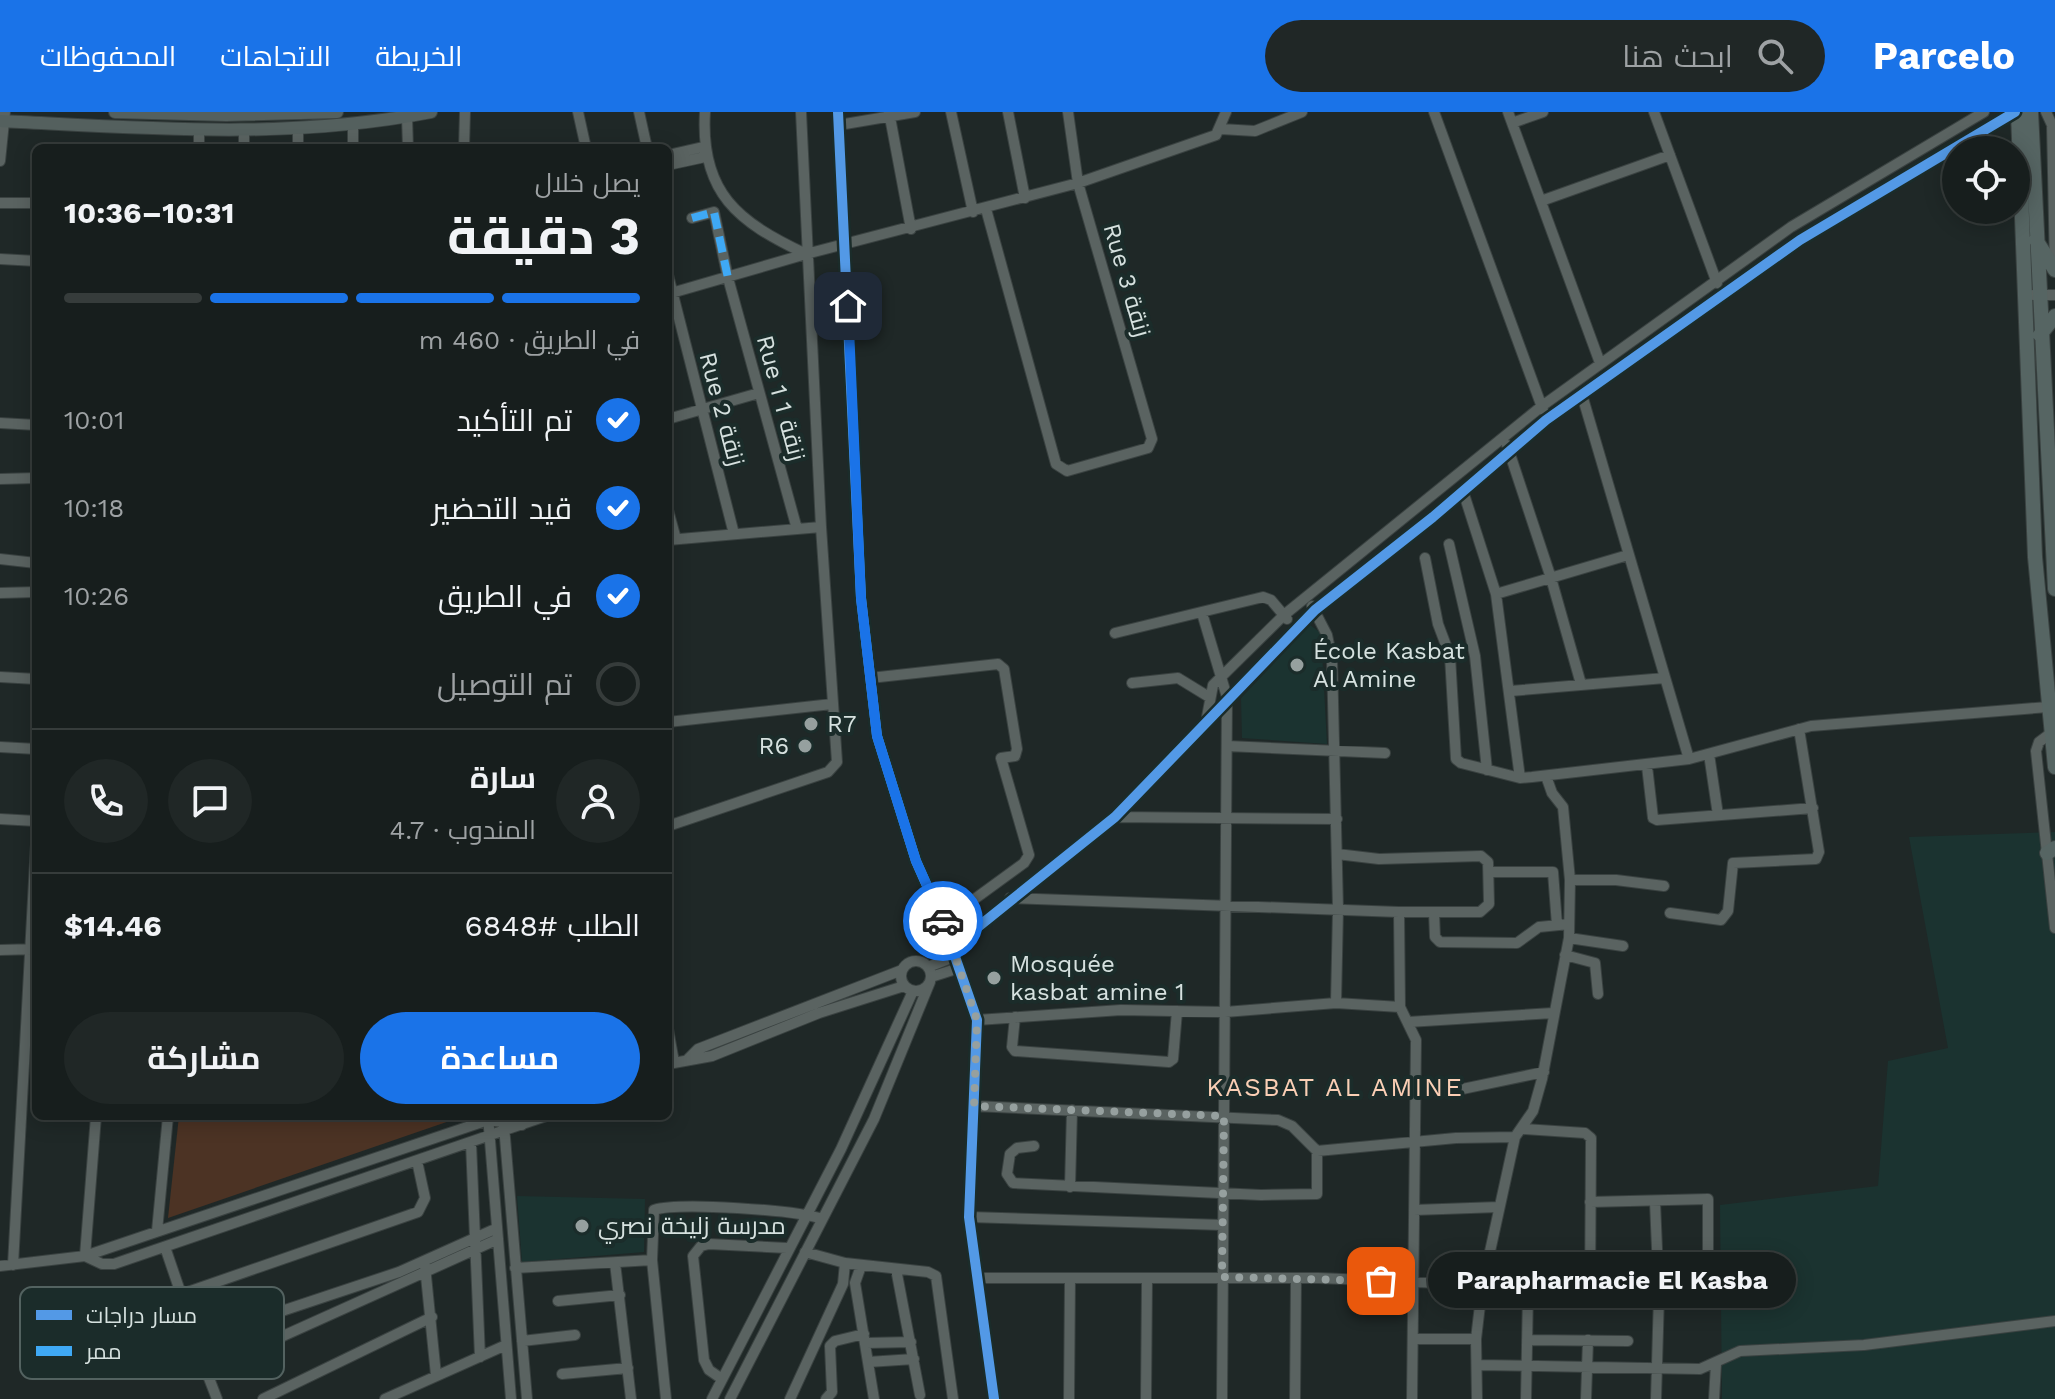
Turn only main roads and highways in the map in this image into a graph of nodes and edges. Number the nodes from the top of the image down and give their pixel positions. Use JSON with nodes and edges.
{"nodes":[{"id":1,"x":115,"y":112,"type":"edge"},
{"id":2,"x":337,"y":112,"type":"edge"},
{"id":3,"x":431,"y":112,"type":"edge"},
{"id":4,"x":2022,"y":112,"type":"edge"},
{"id":5,"x":226,"y":114,"type":"edge"},
{"id":6,"x":3,"y":118,"type":"edge"},
{"id":7,"x":2035,"y":239,"type":"junction"},
{"id":8,"x":2055,"y":270,"type":"edge"},
{"id":9,"x":2031,"y":295,"type":"junction"},
{"id":10,"x":2055,"y":316,"type":"edge"},
{"id":11,"x":2040,"y":335,"type":"junction"},
{"id":12,"x":2054,"y":555,"type":"edge"},
{"id":13,"x":2055,"y":589,"type":"edge"},
{"id":14,"x":2055,"y":767,"type":"edge"}],
"edges":[{"from":1,"to":5,"type":"main road"},
{"from":2,"to":5,"type":"main road"},
{"from":3,"to":6,"type":"main road"},
{"from":4,"to":7,"type":"highway"},
{"from":4,"to":9,"type":"highway"},
{"from":7,"to":8,"type":"highway"},
{"from":7,"to":9,"type":"highway"},
{"from":9,"to":11,"type":"highway"},
{"from":9,"to":14,"type":"highway"},
{"from":10,"to":11,"type":"highway"},
{"from":11,"to":12,"type":"highway"},
{"from":12,"to":13,"type":"highway"}]}
